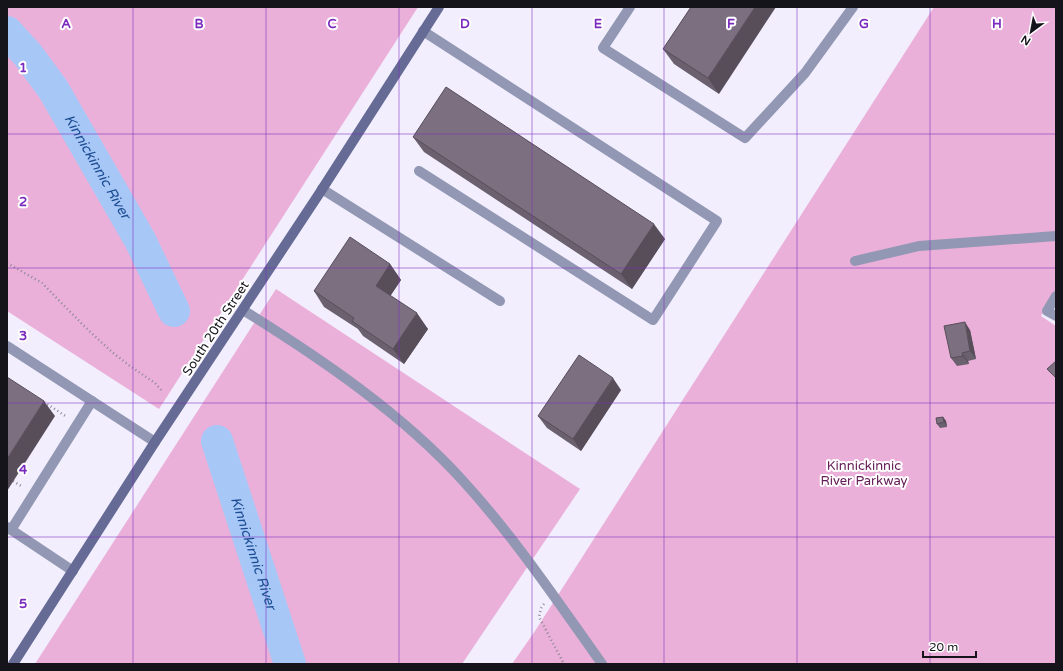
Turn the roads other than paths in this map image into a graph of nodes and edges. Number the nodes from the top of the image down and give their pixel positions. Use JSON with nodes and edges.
{"nodes":[{"id":1,"x":439,"y":7,"type":"edge"},
{"id":2,"x":630,"y":7,"type":"edge"},
{"id":3,"x":853,"y":7,"type":"edge"},
{"id":4,"x":423,"y":31,"type":"junction"},
{"id":5,"x":419,"y":171,"type":"dead end"},
{"id":6,"x":322,"y":188,"type":"junction"},
{"id":7,"x":1056,"y":236,"type":"edge"},
{"id":8,"x":855,"y":261,"type":"dead end"},
{"id":9,"x":1056,"y":296,"type":"edge"},
{"id":10,"x":500,"y":301,"type":"dead end"},
{"id":11,"x":243,"y":310,"type":"junction"},
{"id":12,"x":1056,"y":316,"type":"edge"},
{"id":13,"x":7,"y":346,"type":"edge"},
{"id":14,"x":92,"y":401,"type":"junction"},
{"id":15,"x":155,"y":442,"type":"junction"},
{"id":16,"x":9,"y":528,"type":"edge"},
{"id":17,"x":73,"y":571,"type":"junction"},
{"id":18,"x":13,"y":664,"type":"edge"},
{"id":19,"x":602,"y":664,"type":"edge"}],
"edges":[{"from":1,"to":4,"type":"street","name":"South 20th Street"},
{"from":2,"to":3,"type":"street"},
{"from":4,"to":5,"type":"street"},
{"from":4,"to":6,"type":"street","name":"South 20th Street"},
{"from":6,"to":10,"type":"street"},
{"from":6,"to":11,"type":"street","name":"South 20th Street"},
{"from":7,"to":8,"type":"street"},
{"from":9,"to":12,"type":"street"},
{"from":11,"to":15,"type":"street","name":"South 20th Street"},
{"from":11,"to":19,"type":"street"},
{"from":13,"to":14,"type":"street"},
{"from":14,"to":15,"type":"street"},
{"from":14,"to":16,"type":"street"},
{"from":15,"to":17,"type":"street","name":"South 20th Street"},
{"from":16,"to":17,"type":"street"},
{"from":17,"to":18,"type":"street","name":"South 20th Street"}]}
